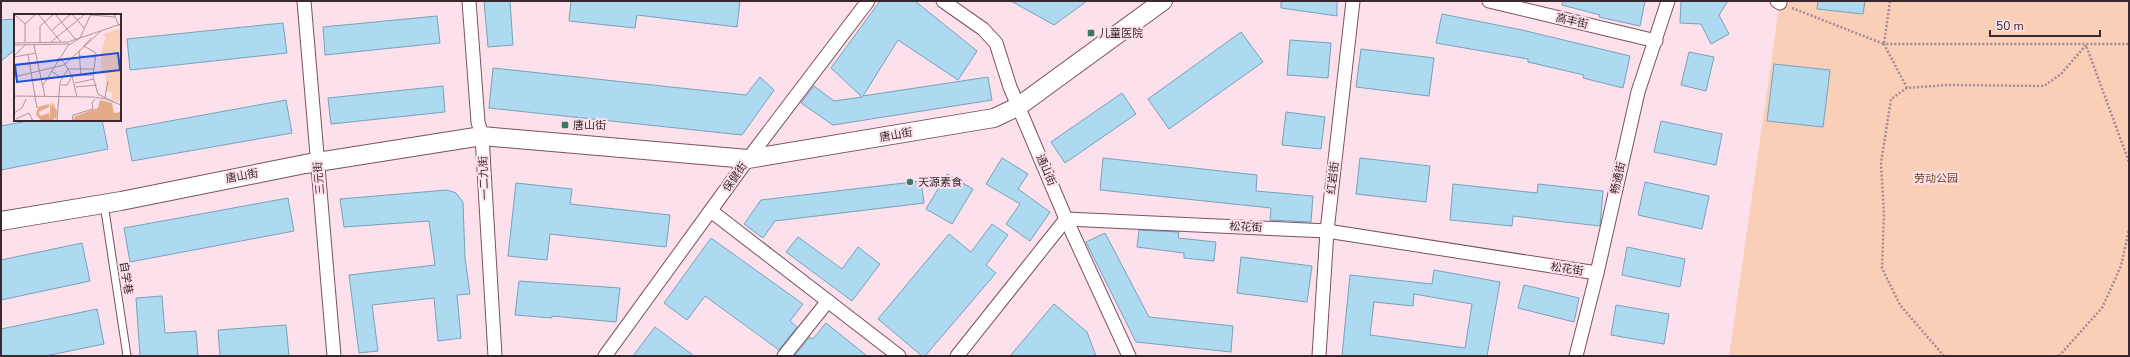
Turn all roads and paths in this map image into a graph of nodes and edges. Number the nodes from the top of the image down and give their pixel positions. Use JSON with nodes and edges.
{"nodes":[{"id":1,"x":304,"y":1,"type":"edge"},
{"id":2,"x":469,"y":1,"type":"edge"},
{"id":3,"x":868,"y":1,"type":"edge"},
{"id":4,"x":943,"y":1,"type":"edge"},
{"id":5,"x":1162,"y":1,"type":"edge"},
{"id":6,"x":1354,"y":1,"type":"edge"},
{"id":7,"x":1489,"y":1,"type":"edge"},
{"id":8,"x":1668,"y":1,"type":"edge"},
{"id":9,"x":1890,"y":1,"type":"edge"},
{"id":10,"x":1778,"y":2,"type":"edge"},
{"id":11,"x":1656,"y":41,"type":"junction"},
{"id":12,"x":1884,"y":44,"type":"junction"},
{"id":13,"x":2129,"y":44,"type":"edge"},
{"id":14,"x":2086,"y":45,"type":"junction"},
{"id":15,"x":1907,"y":88,"type":"junction"},
{"id":16,"x":1019,"y":106,"type":"junction"},
{"id":17,"x":482,"y":136,"type":"junction"},
{"id":18,"x":748,"y":159,"type":"junction"},
{"id":19,"x":318,"y":162,"type":"junction"},
{"id":20,"x":2129,"y":162,"type":"edge"},
{"id":21,"x":104,"y":204,"type":"junction"},
{"id":22,"x":711,"y":211,"type":"junction"},
{"id":23,"x":1066,"y":219,"type":"junction"},
{"id":24,"x":1,"y":221,"type":"edge"},
{"id":25,"x":2129,"y":229,"type":"edge"},
{"id":26,"x":1327,"y":231,"type":"junction"},
{"id":27,"x":1597,"y":273,"type":"junction"},
{"id":28,"x":828,"y":301,"type":"junction"},
{"id":29,"x":127,"y":356,"type":"edge"},
{"id":30,"x":334,"y":356,"type":"edge"},
{"id":31,"x":495,"y":356,"type":"edge"},
{"id":32,"x":605,"y":356,"type":"edge"},
{"id":33,"x":784,"y":356,"type":"edge"},
{"id":34,"x":899,"y":356,"type":"edge"},
{"id":35,"x":957,"y":356,"type":"edge"},
{"id":36,"x":1129,"y":356,"type":"edge"},
{"id":37,"x":1319,"y":356,"type":"edge"},
{"id":38,"x":1576,"y":356,"type":"edge"},
{"id":39,"x":1944,"y":356,"type":"edge"},
{"id":40,"x":2059,"y":356,"type":"edge"}],
"edges":[{"from":1,"to":19,"type":"street","name":"三元街"},
{"from":2,"to":17,"type":"street","name":"一二九街"},
{"from":3,"to":18,"type":"street","name":"保健街"},
{"from":4,"to":16,"type":"street","name":"通山街"},
{"from":5,"to":16,"type":"main road","name":"唐山街"},
{"from":6,"to":26,"type":"street","name":"红岩街"},
{"from":7,"to":11,"type":"street","name":"高丰街"},
{"from":8,"to":11,"type":"street","name":"畅通街"},
{"from":9,"to":12,"type":"path"},
{"from":10,"to":12,"type":"path"},
{"from":11,"to":27,"type":"street","name":"畅通街"},
{"from":12,"to":14,"type":"path"},
{"from":12,"to":15,"type":"path"},
{"from":13,"to":14,"type":"path"},
{"from":14,"to":15,"type":"path"},
{"from":14,"to":20,"type":"path"},
{"from":15,"to":39,"type":"path"},
{"from":16,"to":18,"type":"main road","name":"唐山街"},
{"from":16,"to":23,"type":"street","name":"通山街"},
{"from":17,"to":18,"type":"main road","name":"唐山街"},
{"from":17,"to":19,"type":"main road","name":"唐山街"},
{"from":17,"to":31,"type":"street","name":"一二九街"},
{"from":18,"to":22,"type":"street","name":"保健街"},
{"from":19,"to":21,"type":"main road","name":"唐山街"},
{"from":19,"to":30,"type":"street","name":"三元街"},
{"from":21,"to":24,"type":"main road","name":"唐山街"},
{"from":21,"to":29,"type":"lane","name":"自学巷"},
{"from":22,"to":28,"type":"street"},
{"from":22,"to":32,"type":"street","name":"保健街"},
{"from":23,"to":26,"type":"street","name":"松花街"},
{"from":23,"to":35,"type":"street"},
{"from":23,"to":36,"type":"street","name":"通山街"},
{"from":25,"to":40,"type":"path"},
{"from":26,"to":27,"type":"street","name":"松花街"},
{"from":26,"to":37,"type":"street","name":"红岩街"},
{"from":27,"to":38,"type":"street","name":"畅通街"},
{"from":28,"to":33,"type":"street"},
{"from":28,"to":34,"type":"street"}]}
